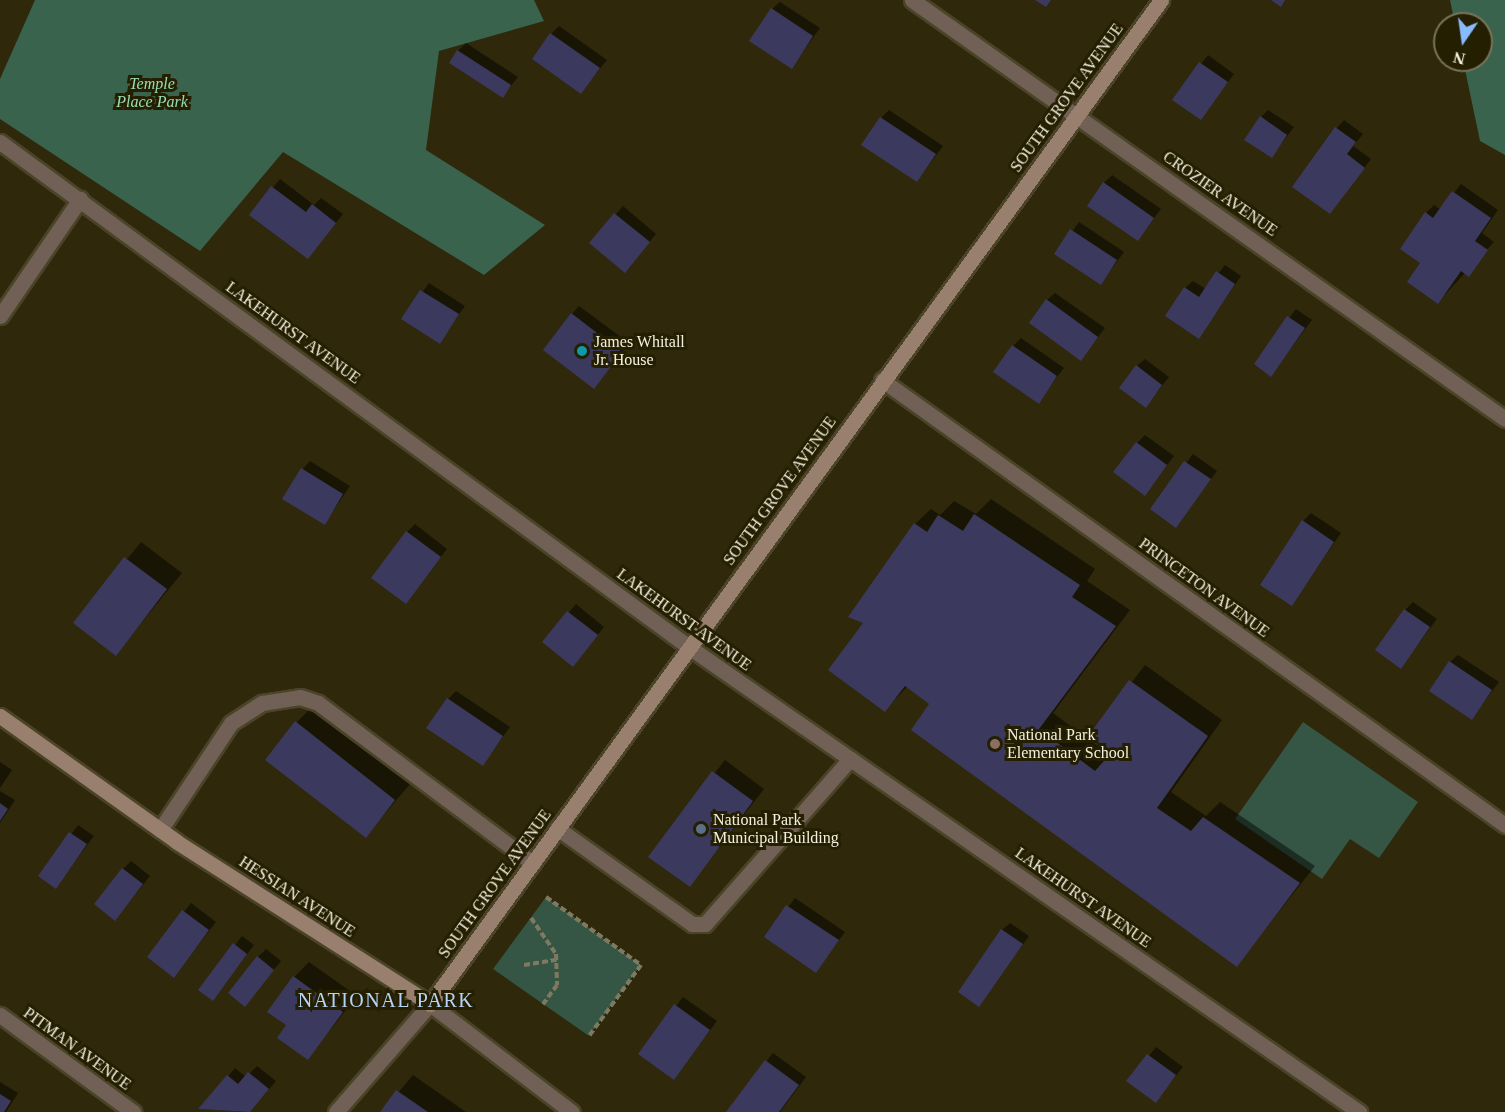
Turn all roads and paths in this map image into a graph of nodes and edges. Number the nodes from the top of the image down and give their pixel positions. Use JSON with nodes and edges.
{"nodes":[{"id":1,"x":912,"y":0,"type":"edge"},
{"id":2,"x":1161,"y":0,"type":"edge"},
{"id":3,"x":1077,"y":115,"type":"junction"},
{"id":4,"x":0,"y":142,"type":"edge"},
{"id":5,"x":80,"y":199,"type":"junction"},
{"id":6,"x":0,"y":316,"type":"edge"},
{"id":7,"x":882,"y":380,"type":"junction"},
{"id":8,"x":1505,"y":419,"type":"edge"},
{"id":9,"x":689,"y":647,"type":"junction"},
{"id":10,"x":0,"y":716,"type":"edge"},
{"id":11,"x":850,"y":759,"type":"junction"},
{"id":12,"x":1505,"y":825,"type":"edge"},
{"id":13,"x":557,"y":828,"type":"junction"},
{"id":14,"x":160,"y":830,"type":"junction"},
{"id":15,"x":532,"y":863,"type":"junction"},
{"id":16,"x":546,"y":897,"type":"dead end"},
{"id":17,"x":531,"y":918,"type":"dead end"},
{"id":18,"x":557,"y":960,"type":"junction"},
{"id":19,"x":524,"y":965,"type":"dead end"},
{"id":20,"x":430,"y":1004,"type":"junction"},
{"id":21,"x":543,"y":1004,"type":"dead end"},
{"id":22,"x":0,"y":1015,"type":"edge"},
{"id":23,"x":589,"y":1036,"type":"dead end"},
{"id":24,"x":133,"y":1112,"type":"edge"},
{"id":25,"x":336,"y":1112,"type":"edge"},
{"id":26,"x":572,"y":1112,"type":"edge"},
{"id":27,"x":1359,"y":1112,"type":"edge"}],
"edges":[{"from":1,"to":3,"type":"street","name":"CROZIER AVENUE"},
{"from":2,"to":3,"type":"main road","name":"SOUTH GROVE AVENUE"},
{"from":3,"to":7,"type":"main road","name":"SOUTH GROVE AVENUE"},
{"from":3,"to":8,"type":"street","name":"CROZIER AVENUE"},
{"from":4,"to":5,"type":"street","name":"LAKEHURST AVENUE"},
{"from":5,"to":6,"type":"street"},
{"from":5,"to":9,"type":"street","name":"LAKEHURST AVENUE"},
{"from":7,"to":9,"type":"main road","name":"SOUTH GROVE AVENUE"},
{"from":7,"to":12,"type":"street","name":"PRINCETON AVENUE"},
{"from":9,"to":11,"type":"street","name":"LAKEHURST AVENUE"},
{"from":9,"to":13,"type":"main road","name":"SOUTH GROVE AVENUE"},
{"from":10,"to":14,"type":"main road","name":"HESSIAN AVENUE"},
{"from":11,"to":13,"type":"street"},
{"from":11,"to":27,"type":"street","name":"LAKEHURST AVENUE"},
{"from":13,"to":15,"type":"main road","name":"SOUTH GROVE AVENUE"},
{"from":14,"to":15,"type":"street"},
{"from":14,"to":20,"type":"main road","name":"HESSIAN AVENUE"},
{"from":15,"to":20,"type":"main road","name":"SOUTH GROVE AVENUE"},
{"from":16,"to":23,"type":"path"},
{"from":17,"to":18,"type":"path"},
{"from":18,"to":19,"type":"path"},
{"from":18,"to":21,"type":"path"},
{"from":20,"to":25,"type":"street"},
{"from":20,"to":26,"type":"street","name":"HESSIAN AVENUE"},
{"from":22,"to":24,"type":"street","name":"PITMAN AVENUE"}]}
